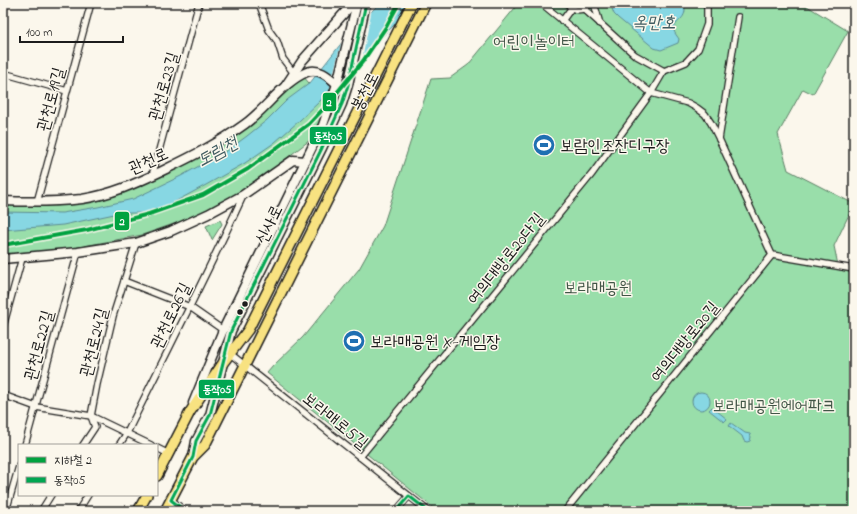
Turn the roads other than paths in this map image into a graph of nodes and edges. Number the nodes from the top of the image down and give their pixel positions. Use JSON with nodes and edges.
{"nodes":[{"id":1,"x":91,"y":3,"type":"edge"},
{"id":2,"x":199,"y":3,"type":"edge"},
{"id":3,"x":259,"y":3,"type":"edge"},
{"id":4,"x":366,"y":3,"type":"edge"},
{"id":5,"x":412,"y":3,"type":"edge"},
{"id":6,"x":426,"y":3,"type":"edge"},
{"id":7,"x":541,"y":3,"type":"edge"},
{"id":8,"x":567,"y":3,"type":"edge"},
{"id":9,"x":580,"y":3,"type":"edge"},
{"id":10,"x":707,"y":3,"type":"edge"},
{"id":11,"x":355,"y":4,"type":"edge"},
{"id":12,"x":590,"y":4,"type":"edge"},
{"id":13,"x":573,"y":6,"type":"edge"},
{"id":14,"x":583,"y":10,"type":"junction"},
{"id":15,"x":738,"y":17,"type":"dead end"},
{"id":16,"x":562,"y":20,"type":"junction"},
{"id":17,"x":600,"y":24,"type":"junction"},
{"id":18,"x":664,"y":71,"type":"junction"},
{"id":19,"x":293,"y":72,"type":"junction"},
{"id":20,"x":3,"y":73,"type":"edge"},
{"id":21,"x":337,"y":84,"type":"junction"},
{"id":22,"x":283,"y":89,"type":"junction"},
{"id":23,"x":67,"y":91,"type":"junction"},
{"id":24,"x":651,"y":93,"type":"junction"},
{"id":25,"x":719,"y":139,"type":"junction"},
{"id":26,"x":318,"y":146,"type":"junction"},
{"id":27,"x":306,"y":161,"type":"junction"},
{"id":28,"x":152,"y":176,"type":"junction"},
{"id":29,"x":243,"y":195,"type":"junction"},
{"id":30,"x":3,"y":201,"type":"edge"},
{"id":31,"x":37,"y":202,"type":"junction"},
{"id":32,"x":136,"y":243,"type":"junction"},
{"id":33,"x":78,"y":252,"type":"junction"},
{"id":34,"x":772,"y":255,"type":"junction"},
{"id":35,"x":22,"y":258,"type":"junction"},
{"id":36,"x":3,"y":259,"type":"edge"},
{"id":37,"x":854,"y":263,"type":"edge"},
{"id":38,"x":852,"y":269,"type":"edge"},
{"id":39,"x":124,"y":281,"type":"junction"},
{"id":40,"x":190,"y":307,"type":"junction"},
{"id":41,"x":3,"y":327,"type":"edge"},
{"id":42,"x":223,"y":330,"type":"junction"},
{"id":43,"x":229,"y":352,"type":"junction"},
{"id":44,"x":223,"y":363,"type":"junction"},
{"id":45,"x":246,"y":366,"type":"junction"},
{"id":46,"x":3,"y":395,"type":"edge"},
{"id":47,"x":36,"y":407,"type":"junction"},
{"id":48,"x":190,"y":412,"type":"junction"},
{"id":49,"x":91,"y":416,"type":"junction"},
{"id":50,"x":127,"y":433,"type":"junction"},
{"id":51,"x":25,"y":444,"type":"edge"},
{"id":52,"x":84,"y":444,"type":"edge"},
{"id":53,"x":121,"y":444,"type":"edge"},
{"id":54,"x":149,"y":444,"type":"edge"},
{"id":55,"x":158,"y":448,"type":"edge"},
{"id":56,"x":169,"y":454,"type":"junction"},
{"id":57,"x":193,"y":457,"type":"junction"},
{"id":58,"x":360,"y":457,"type":"junction"},
{"id":59,"x":18,"y":469,"type":"edge"},
{"id":60,"x":158,"y":474,"type":"edge"},
{"id":61,"x":51,"y":496,"type":"edge"},
{"id":62,"x":87,"y":496,"type":"edge"},
{"id":63,"x":146,"y":496,"type":"edge"},
{"id":64,"x":409,"y":496,"type":"junction"},
{"id":65,"x":171,"y":500,"type":"junction"},
{"id":66,"x":6,"y":511,"type":"edge"},
{"id":67,"x":41,"y":511,"type":"edge"},
{"id":68,"x":78,"y":511,"type":"edge"},
{"id":69,"x":138,"y":511,"type":"edge"},
{"id":70,"x":165,"y":511,"type":"edge"},
{"id":71,"x":185,"y":511,"type":"edge"},
{"id":72,"x":396,"y":511,"type":"edge"},
{"id":73,"x":428,"y":511,"type":"edge"},
{"id":74,"x":565,"y":511,"type":"edge"}],
"edges":[{"from":1,"to":23,"type":"street","name":"관천로19길"},
{"from":2,"to":28,"type":"street","name":"관천로23길"},
{"from":3,"to":19,"type":"street"},
{"from":4,"to":26,"type":"main road","name":"신사로"},
{"from":5,"to":43,"type":"main road","name":"봉천로"},
{"from":6,"to":45,"type":"main road","name":"봉천로"},
{"from":7,"to":16,"type":"street"},
{"from":8,"to":13,"type":"street"},
{"from":9,"to":14,"type":"street"},
{"from":10,"to":18,"type":"street"},
{"from":11,"to":19,"type":"main road","name":"관천로"},
{"from":11,"to":21,"type":"main road","name":"신사로"},
{"from":12,"to":14,"type":"street"},
{"from":12,"to":17,"type":"street"},
{"from":13,"to":14,"type":"street"},
{"from":13,"to":16,"type":"street"},
{"from":14,"to":17,"type":"street"},
{"from":15,"to":25,"type":"street"},
{"from":16,"to":24,"type":"street"},
{"from":17,"to":18,"type":"street"},
{"from":18,"to":24,"type":"street","name":"여의대방로20다길"},
{"from":19,"to":22,"type":"main road","name":"관천로"},
{"from":20,"to":23,"type":"street"},
{"from":21,"to":22,"type":"main road","name":"관천로"},
{"from":21,"to":26,"type":"main road","name":"신사로"},
{"from":22,"to":28,"type":"main road","name":"관천로"},
{"from":23,"to":31,"type":"street","name":"관천로19길"},
{"from":24,"to":25,"type":"street"},
{"from":24,"to":58,"type":"street","name":"여의대방로20다길"},
{"from":25,"to":34,"type":"street"},
{"from":26,"to":27,"type":"main road","name":"신사로"},
{"from":26,"to":43,"type":"main road","name":"신사로"},
{"from":27,"to":29,"type":"main road"},
{"from":27,"to":42,"type":"main road","name":"신사로"},
{"from":28,"to":31,"type":"main road","name":"관천로"},
{"from":29,"to":32,"type":"main road"},
{"from":29,"to":40,"type":"street","name":"관천로26길"},
{"from":30,"to":31,"type":"main road","name":"관천로"},
{"from":32,"to":33,"type":"main road"},
{"from":32,"to":39,"type":"street","name":"관천로24길"},
{"from":33,"to":35,"type":"main road"},
{"from":33,"to":47,"type":"street","name":"관천로22길"},
{"from":34,"to":38,"type":"street"},
{"from":34,"to":74,"type":"street","name":"여의대방로20길"},
{"from":35,"to":36,"type":"main road"},
{"from":35,"to":41,"type":"street"},
{"from":37,"to":38,"type":"street"},
{"from":39,"to":40,"type":"street"},
{"from":39,"to":49,"type":"street","name":"관천로24길"},
{"from":40,"to":42,"type":"street"},
{"from":40,"to":50,"type":"street","name":"관천로26길"},
{"from":42,"to":48,"type":"main road","name":"신사로"},
{"from":43,"to":44,"type":"main road","name":"봉천로"},
{"from":43,"to":45,"type":"street","name":"보라매로5길"},
{"from":44,"to":48,"type":"main road","name":"봉천로"},
{"from":44,"to":57,"type":"main road"},
{"from":45,"to":57,"type":"main road","name":"봉천로"},
{"from":45,"to":58,"type":"street","name":"보라매로5길"},
{"from":46,"to":47,"type":"street"},
{"from":47,"to":49,"type":"street"},
{"from":47,"to":51,"type":"street","name":"관천로22길"},
{"from":48,"to":56,"type":"main road","name":"봉천로"},
{"from":49,"to":50,"type":"street"},
{"from":49,"to":52,"type":"street","name":"관천로24길"},
{"from":50,"to":53,"type":"street","name":"관천로26길"},
{"from":50,"to":54,"type":"street"},
{"from":55,"to":56,"type":"street"},
{"from":56,"to":60,"type":"main road","name":"봉천로"},
{"from":57,"to":65,"type":"main road","name":"봉천로"},
{"from":58,"to":64,"type":"street","name":"보라매로5길"},
{"from":59,"to":66,"type":"street"},
{"from":61,"to":67,"type":"street"},
{"from":62,"to":68,"type":"street"},
{"from":63,"to":69,"type":"main road"},
{"from":64,"to":72,"type":"street"},
{"from":64,"to":73,"type":"street","name":"보라매로5길"},
{"from":65,"to":70,"type":"main road","name":"봉천로"},
{"from":65,"to":71,"type":"street"}]}
